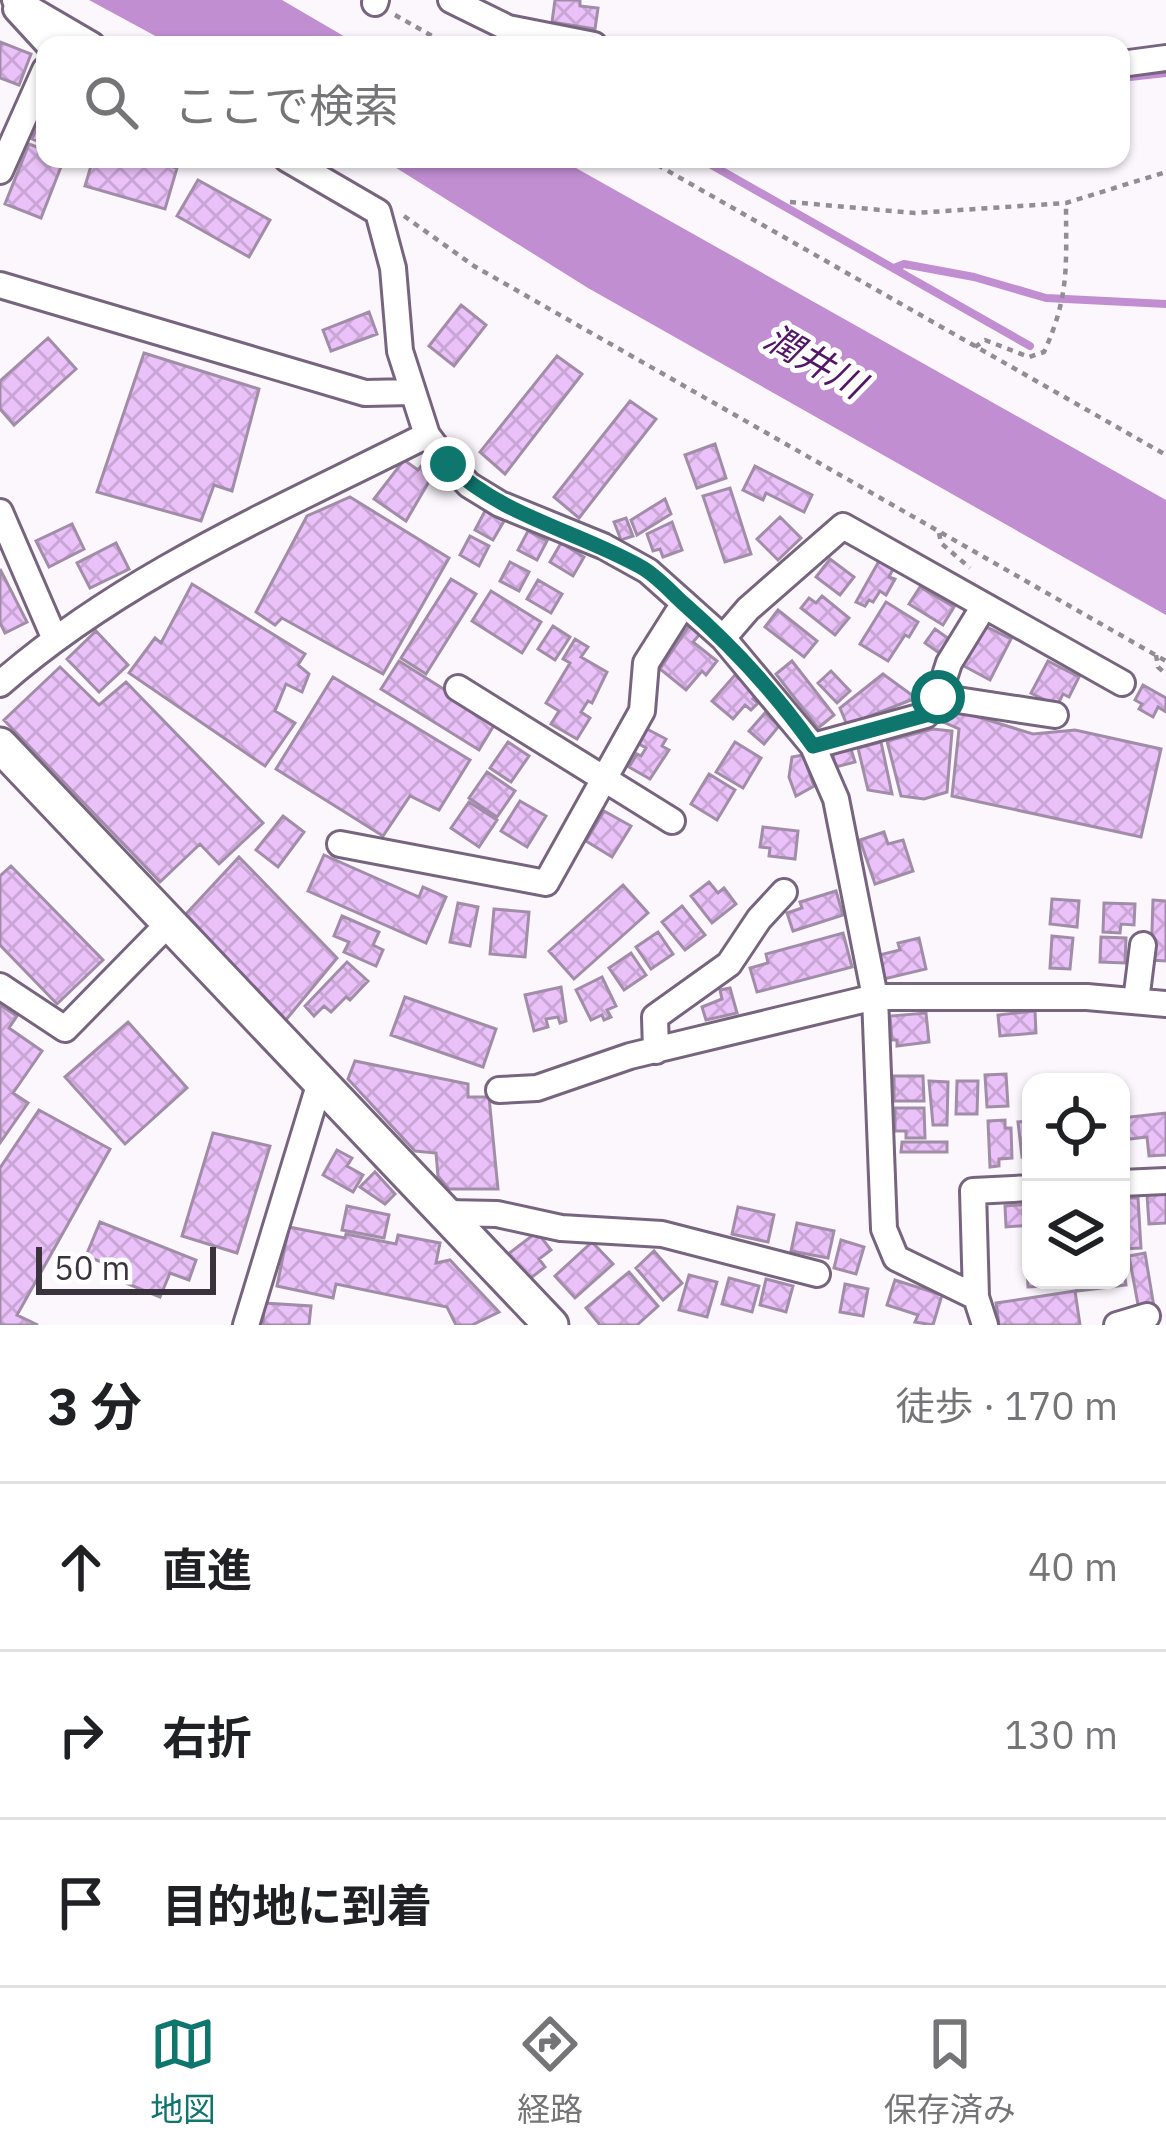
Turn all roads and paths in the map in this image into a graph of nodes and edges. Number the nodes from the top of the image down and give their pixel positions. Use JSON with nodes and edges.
{"nodes":[{"id":1,"x":15,"y":0,"type":"edge"},
{"id":2,"x":451,"y":0,"type":"edge"},
{"id":3,"x":375,"y":2,"type":"edge"},
{"id":4,"x":40,"y":36,"type":"edge"},
{"id":5,"x":77,"y":36,"type":"edge"},
{"id":6,"x":433,"y":36,"type":"edge"},
{"id":7,"x":548,"y":36,"type":"edge"},
{"id":8,"x":1166,"y":58,"type":"edge"},
{"id":9,"x":1130,"y":63,"type":"edge"},
{"id":10,"x":36,"y":90,"type":"edge"},
{"id":11,"x":302,"y":168,"type":"edge"},
{"id":12,"x":663,"y":168,"type":"edge"},
{"id":13,"x":0,"y":171,"type":"edge"},
{"id":14,"x":1166,"y":172,"type":"edge"},
{"id":15,"x":790,"y":202,"type":"dead end"},
{"id":16,"x":1066,"y":203,"type":"junction"},
{"id":17,"x":392,"y":208,"type":"dead end"},
{"id":18,"x":0,"y":285,"type":"edge"},
{"id":19,"x":974,"y":346,"type":"junction"},
{"id":20,"x":412,"y":392,"type":"junction"},
{"id":21,"x":428,"y":435,"type":"junction"},
{"id":22,"x":1166,"y":455,"type":"edge"},
{"id":23,"x":0,"y":512,"type":"edge"},
{"id":24,"x":939,"y":531,"type":"junction"},
{"id":25,"x":972,"y":569,"type":"dead end"},
{"id":26,"x":684,"y":603,"type":"junction"},
{"id":27,"x":984,"y":606,"type":"junction"},
{"id":28,"x":53,"y":637,"type":"junction"},
{"id":29,"x":723,"y":638,"type":"junction"},
{"id":30,"x":1156,"y":656,"type":"junction"},
{"id":31,"x":1166,"y":661,"type":"edge"},
{"id":32,"x":1166,"y":674,"type":"edge"},
{"id":33,"x":1122,"y":683,"type":"dead end"},
{"id":34,"x":0,"y":684,"type":"edge"},
{"id":35,"x":458,"y":688,"type":"dead end"},
{"id":36,"x":938,"y":697,"type":"junction"},
{"id":37,"x":1054,"y":715,"type":"dead end"},
{"id":38,"x":0,"y":746,"type":"edge"},
{"id":39,"x":813,"y":746,"type":"junction"},
{"id":40,"x":603,"y":779,"type":"junction"},
{"id":41,"x":672,"y":821,"type":"dead end"},
{"id":42,"x":340,"y":844,"type":"dead end"},
{"id":43,"x":784,"y":892,"type":"dead end"},
{"id":44,"x":169,"y":923,"type":"junction"},
{"id":45,"x":1143,"y":945,"type":"dead end"},
{"id":46,"x":0,"y":986,"type":"edge"},
{"id":47,"x":875,"y":997,"type":"junction"},
{"id":48,"x":1136,"y":1000,"type":"junction"},
{"id":49,"x":1166,"y":1004,"type":"edge"},
{"id":50,"x":656,"y":1051,"type":"junction"},
{"id":51,"x":320,"y":1082,"type":"junction"},
{"id":52,"x":499,"y":1090,"type":"dead end"},
{"id":53,"x":1166,"y":1181,"type":"edge"},
{"id":54,"x":1130,"y":1183,"type":"edge"},
{"id":55,"x":1022,"y":1188,"type":"edge"},
{"id":56,"x":446,"y":1213,"type":"junction"},
{"id":57,"x":817,"y":1274,"type":"dead end"},
{"id":58,"x":976,"y":1297,"type":"junction"},
{"id":59,"x":1147,"y":1316,"type":"dead end"},
{"id":60,"x":246,"y":1325,"type":"edge"},
{"id":61,"x":551,"y":1325,"type":"edge"},
{"id":62,"x":985,"y":1325,"type":"edge"},
{"id":63,"x":1117,"y":1325,"type":"edge"}],
"edges":[{"from":1,"to":4,"type":"street"},
{"from":1,"to":5,"type":"street"},
{"from":2,"to":7,"type":"street"},
{"from":3,"to":6,"type":"path"},
{"from":8,"to":9,"type":"street"},
{"from":10,"to":13,"type":"street"},
{"from":11,"to":20,"type":"street"},
{"from":12,"to":19,"type":"path"},
{"from":14,"to":16,"type":"path"},
{"from":15,"to":16,"type":"path"},
{"from":16,"to":19,"type":"path"},
{"from":17,"to":24,"type":"path"},
{"from":18,"to":20,"type":"street"},
{"from":19,"to":22,"type":"path"},
{"from":20,"to":21,"type":"street"},
{"from":21,"to":26,"type":"street"},
{"from":21,"to":28,"type":"street"},
{"from":23,"to":28,"type":"street"},
{"from":24,"to":25,"type":"path"},
{"from":24,"to":30,"type":"path"},
{"from":26,"to":29,"type":"street"},
{"from":26,"to":40,"type":"street"},
{"from":27,"to":29,"type":"street"},
{"from":27,"to":33,"type":"street"},
{"from":27,"to":36,"type":"street"},
{"from":28,"to":34,"type":"street"},
{"from":29,"to":39,"type":"street"},
{"from":30,"to":31,"type":"path"},
{"from":30,"to":32,"type":"path"},
{"from":35,"to":40,"type":"street"},
{"from":36,"to":37,"type":"street"},
{"from":36,"to":39,"type":"street"},
{"from":38,"to":44,"type":"street"},
{"from":39,"to":47,"type":"street"},
{"from":40,"to":41,"type":"street"},
{"from":40,"to":42,"type":"street"},
{"from":43,"to":50,"type":"street"},
{"from":44,"to":46,"type":"street"},
{"from":44,"to":51,"type":"street"},
{"from":45,"to":48,"type":"street"},
{"from":47,"to":48,"type":"street"},
{"from":47,"to":50,"type":"street"},
{"from":47,"to":58,"type":"street"},
{"from":48,"to":49,"type":"street"},
{"from":50,"to":52,"type":"street"},
{"from":51,"to":56,"type":"street"},
{"from":51,"to":60,"type":"street"},
{"from":53,"to":54,"type":"street"},
{"from":55,"to":58,"type":"street"},
{"from":56,"to":57,"type":"street"},
{"from":56,"to":61,"type":"street"},
{"from":58,"to":62,"type":"street"},
{"from":59,"to":63,"type":"street"}]}
